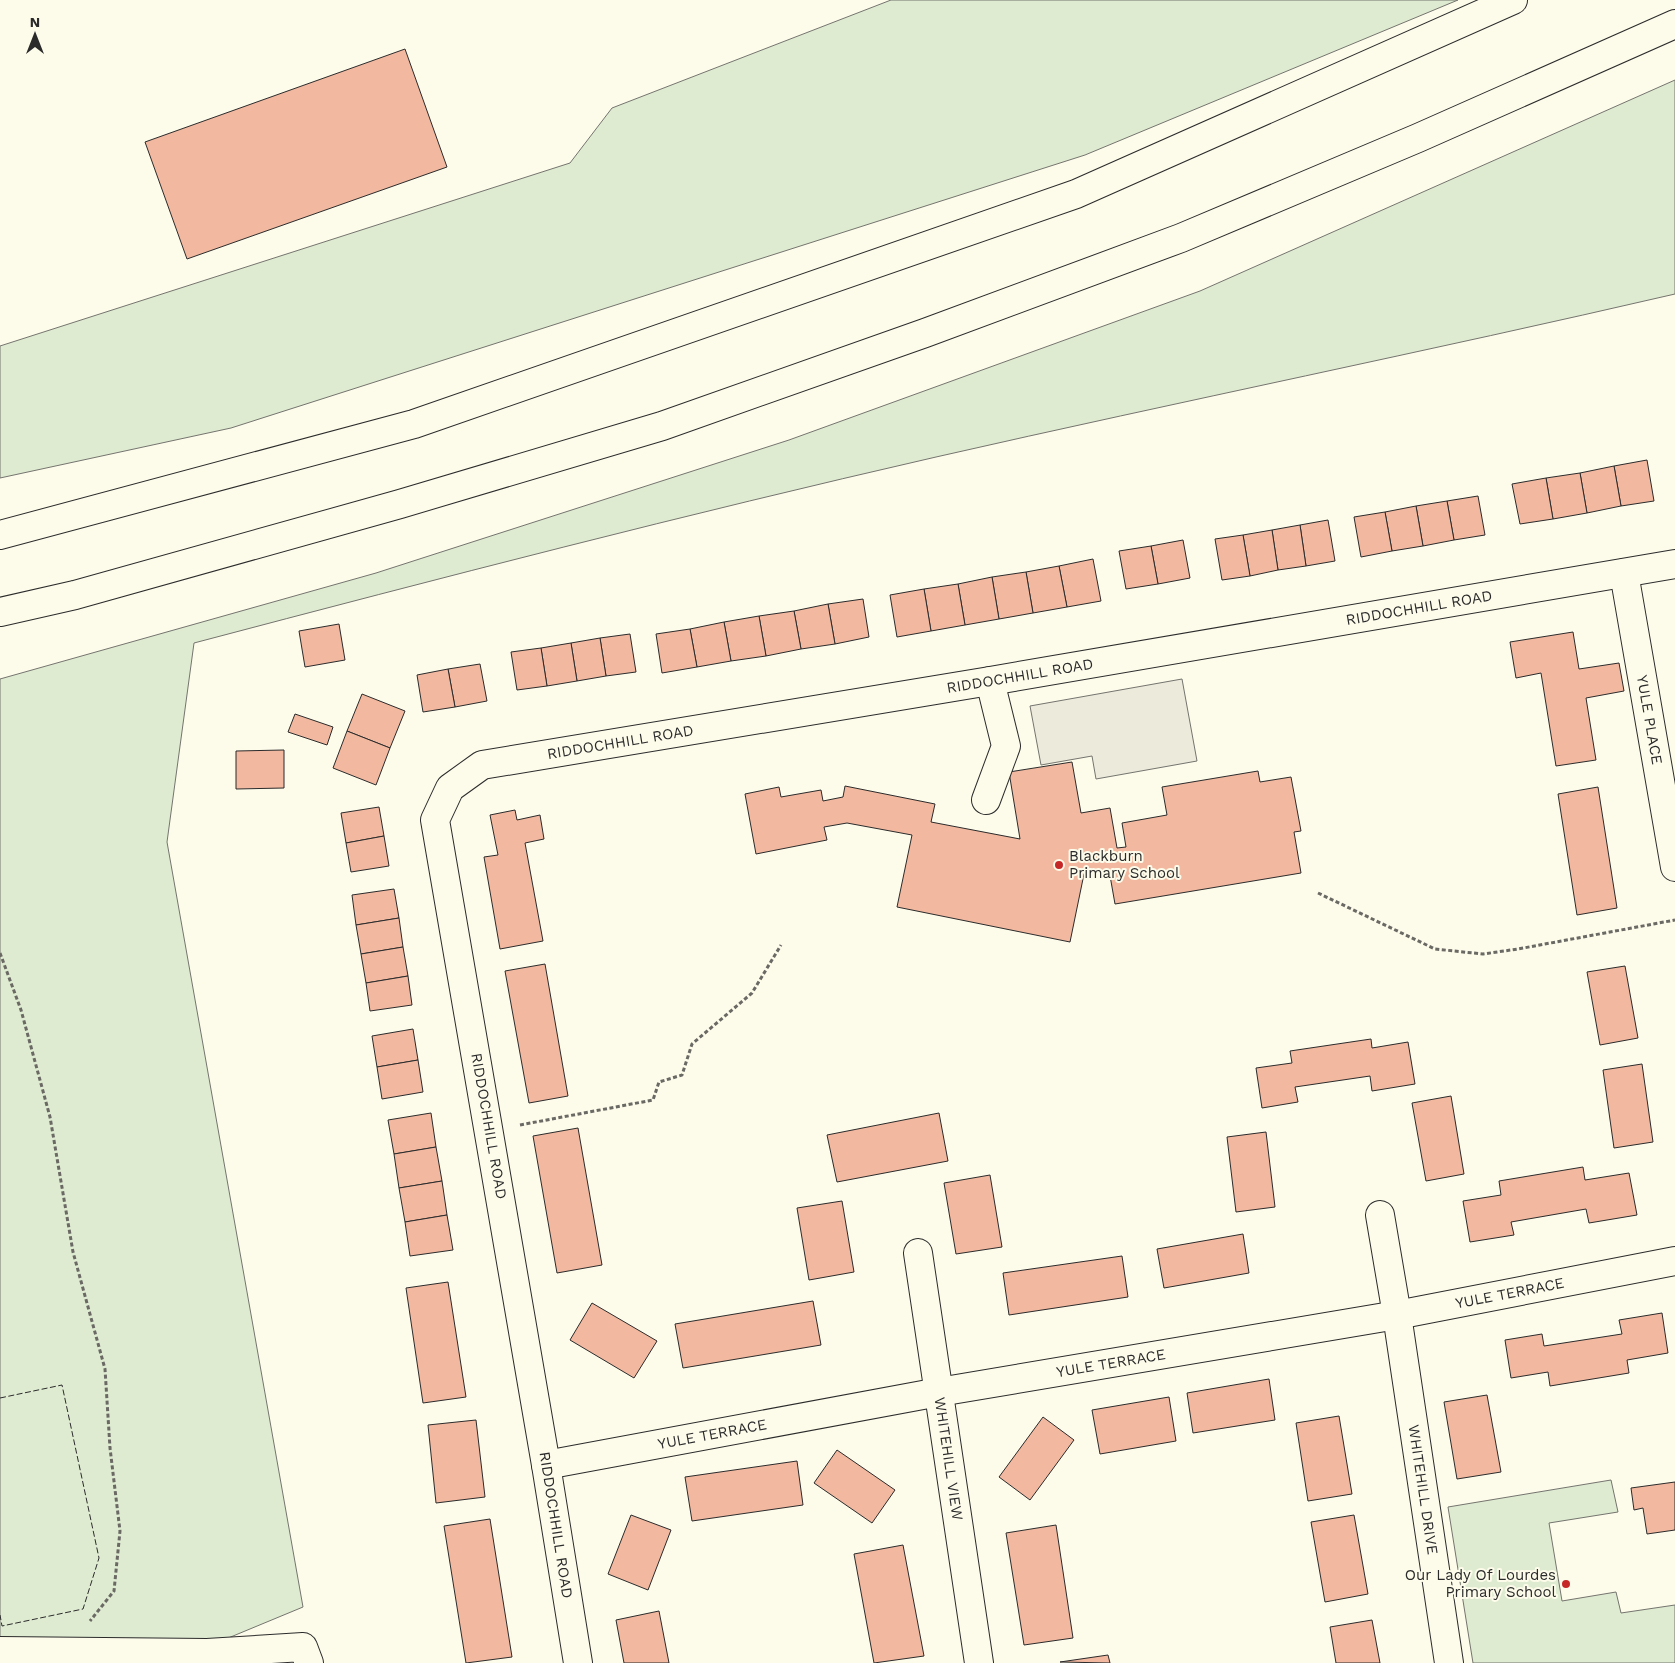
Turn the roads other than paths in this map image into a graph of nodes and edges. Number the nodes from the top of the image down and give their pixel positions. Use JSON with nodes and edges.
{"nodes":[{"id":1,"x":1512,"y":0,"type":"edge"},
{"id":2,"x":1675,"y":24,"type":"edge"},
{"id":3,"x":0,"y":535,"type":"edge"},
{"id":4,"x":1675,"y":564,"type":"edge"},
{"id":5,"x":1624,"y":573,"type":"junction"},
{"id":6,"x":0,"y":612,"type":"edge"},
{"id":7,"x":990,"y":681,"type":"junction"},
{"id":8,"x":986,"y":800,"type":"dead end"},
{"id":9,"x":1675,"y":867,"type":"edge"},
{"id":10,"x":1380,"y":1215,"type":"dead end"},
{"id":11,"x":918,"y":1253,"type":"dead end"},
{"id":12,"x":1675,"y":1261,"type":"edge"},
{"id":13,"x":1397,"y":1316,"type":"junction"},
{"id":14,"x":939,"y":1392,"type":"junction"},
{"id":15,"x":546,"y":1465,"type":"junction"},
{"id":16,"x":0,"y":1651,"type":"edge"},
{"id":17,"x":309,"y":1663,"type":"edge"},
{"id":18,"x":578,"y":1663,"type":"edge"},
{"id":19,"x":979,"y":1663,"type":"edge"},
{"id":20,"x":1449,"y":1663,"type":"edge"}],
"edges":[{"from":1,"to":3,"type":"main road"},
{"from":2,"to":6,"type":"main road"},
{"from":4,"to":5,"type":"main road","name":"RIDDOCHHILL ROAD"},
{"from":5,"to":7,"type":"main road","name":"RIDDOCHHILL ROAD"},
{"from":5,"to":9,"type":"main road","name":"YULE PLACE"},
{"from":7,"to":8,"type":"main road"},
{"from":7,"to":15,"type":"main road","name":"RIDDOCHHILL ROAD"},
{"from":10,"to":13,"type":"main road","name":"WHITEHILL DRIVE"},
{"from":11,"to":14,"type":"main road","name":"WHITEHILL VIEW"},
{"from":12,"to":13,"type":"main road","name":"YULE TERRACE"},
{"from":13,"to":14,"type":"main road","name":"YULE TERRACE"},
{"from":13,"to":20,"type":"main road","name":"WHITEHILL DRIVE"},
{"from":14,"to":15,"type":"main road","name":"YULE TERRACE"},
{"from":14,"to":19,"type":"main road","name":"WHITEHILL VIEW"},
{"from":15,"to":18,"type":"main road","name":"RIDDOCHHILL ROAD"},
{"from":16,"to":17,"type":"main road"}]}
